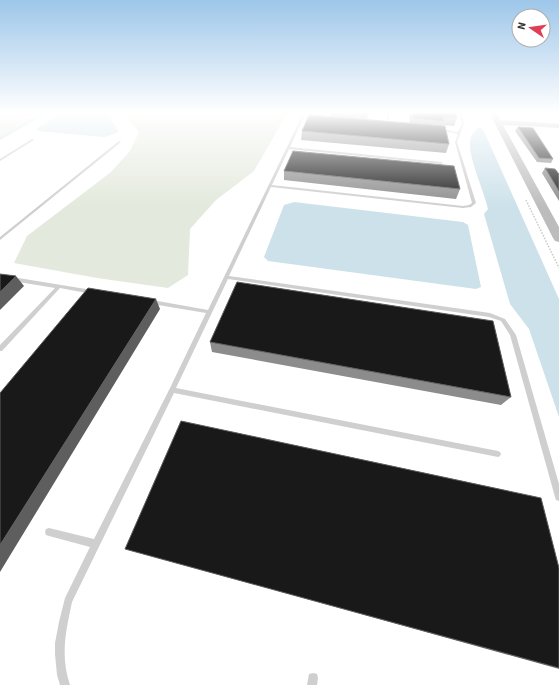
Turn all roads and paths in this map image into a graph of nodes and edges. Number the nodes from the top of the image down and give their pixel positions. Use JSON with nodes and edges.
{"nodes":[{"id":1,"x":26,"y":144,"type":"edge"},
{"id":2,"x":118,"y":144,"type":"edge"},
{"id":3,"x":290,"y":144,"type":"edge"},
{"id":4,"x":457,"y":144,"type":"edge"},
{"id":5,"x":509,"y":144,"type":"edge"},
{"id":6,"x":288,"y":148,"type":"junction"},
{"id":7,"x":0,"y":160,"type":"edge"},
{"id":8,"x":441,"y":164,"type":"edge"},
{"id":9,"x":269,"y":186,"type":"junction"},
{"id":10,"x":559,"y":238,"type":"edge"},
{"id":11,"x":0,"y":239,"type":"edge"},
{"id":12,"x":0,"y":277,"type":"edge"},
{"id":13,"x":227,"y":277,"type":"junction"},
{"id":14,"x":58,"y":287,"type":"junction"},
{"id":15,"x":95,"y":293,"type":"edge"},
{"id":16,"x":148,"y":302,"type":"edge"},
{"id":17,"x":210,"y":312,"type":"junction"},
{"id":18,"x":0,"y":349,"type":"edge"},
{"id":19,"x":172,"y":390,"type":"junction"},
{"id":20,"x":498,"y":454,"type":"dead end"},
{"id":21,"x":559,"y":497,"type":"edge"},
{"id":22,"x":49,"y":532,"type":"dead end"},
{"id":23,"x":96,"y":544,"type":"junction"},
{"id":24,"x":65,"y":685,"type":"edge"}],
"edges":[{"from":1,"to":7,"type":"lane"},
{"from":2,"to":11,"type":"lane"},
{"from":3,"to":6,"type":"lane"},
{"from":4,"to":9,"type":"lane"},
{"from":5,"to":10,"type":"street"},
{"from":6,"to":8,"type":"lane"},
{"from":6,"to":9,"type":"lane"},
{"from":9,"to":13,"type":"lane"},
{"from":12,"to":14,"type":"lane"},
{"from":13,"to":17,"type":"lane"},
{"from":13,"to":21,"type":"lane"},
{"from":14,"to":15,"type":"lane"},
{"from":14,"to":18,"type":"lane"},
{"from":16,"to":17,"type":"lane"},
{"from":17,"to":19,"type":"lane"},
{"from":19,"to":20,"type":"lane"},
{"from":19,"to":23,"type":"lane"},
{"from":22,"to":23,"type":"lane"},
{"from":23,"to":24,"type":"lane"}]}
